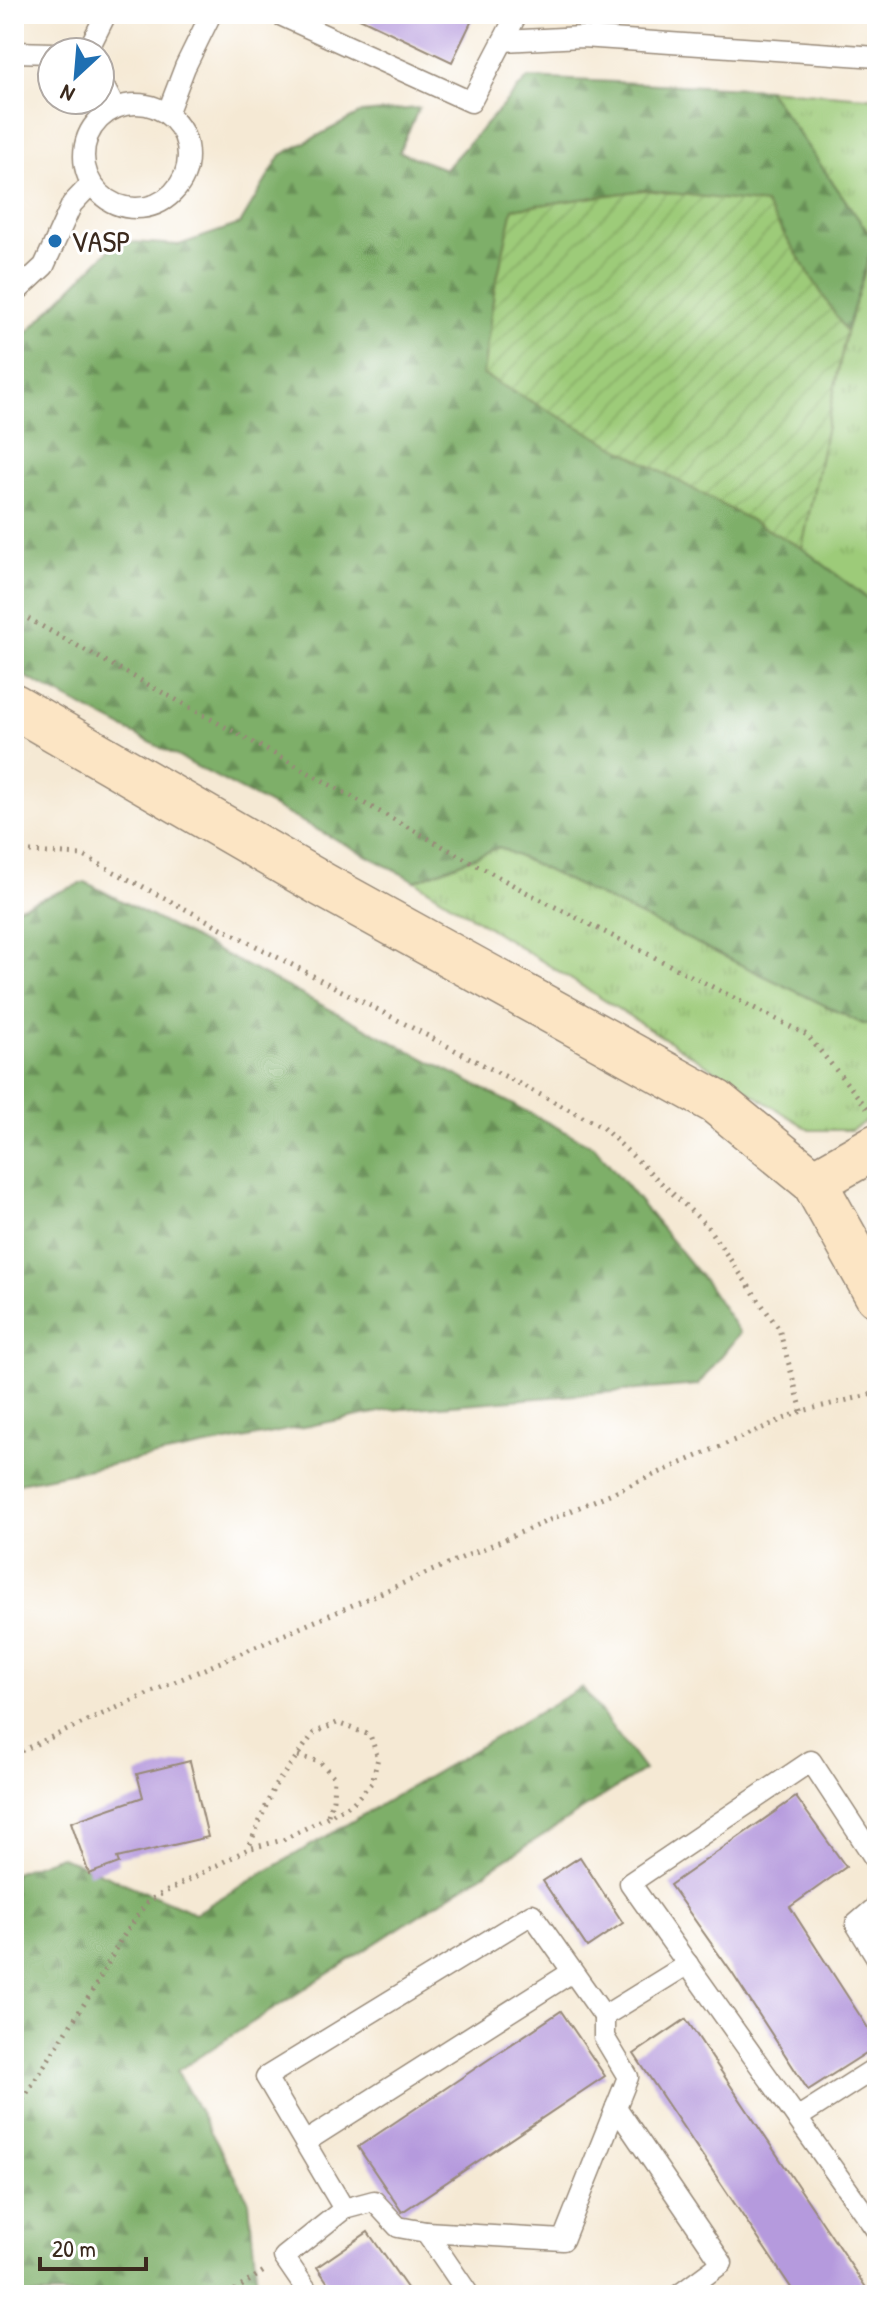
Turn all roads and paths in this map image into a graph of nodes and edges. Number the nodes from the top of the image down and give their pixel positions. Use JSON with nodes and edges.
{"nodes":[{"id":1,"x":106,"y":14,"type":"edge"},
{"id":2,"x":211,"y":14,"type":"edge"},
{"id":3,"x":278,"y":14,"type":"edge"},
{"id":4,"x":517,"y":14,"type":"edge"},
{"id":5,"x":95,"y":36,"type":"edge"},
{"id":6,"x":503,"y":41,"type":"junction"},
{"id":7,"x":14,"y":52,"type":"edge"},
{"id":8,"x":36,"y":53,"type":"edge"},
{"id":9,"x":877,"y":57,"type":"edge"},
{"id":10,"x":116,"y":108,"type":"edge"},
{"id":11,"x":167,"y":114,"type":"junction"},
{"id":12,"x":101,"y":116,"type":"edge"},
{"id":13,"x":91,"y":184,"type":"junction"},
{"id":14,"x":14,"y":294,"type":"edge"},
{"id":15,"x":14,"y":611,"type":"edge"},
{"id":16,"x":14,"y":706,"type":"edge"},
{"id":17,"x":14,"y":851,"type":"edge"},
{"id":18,"x":877,"y":1120,"type":"edge"},
{"id":19,"x":877,"y":1146,"type":"edge"},
{"id":20,"x":814,"y":1182,"type":"junction"},
{"id":21,"x":877,"y":1295,"type":"edge"},
{"id":22,"x":877,"y":1393,"type":"edge"},
{"id":23,"x":802,"y":1411,"type":"junction"},
{"id":24,"x":14,"y":1754,"type":"edge"},
{"id":25,"x":298,"y":1756,"type":"junction"},
{"id":26,"x":328,"y":1816,"type":"junction"},
{"id":27,"x":248,"y":1849,"type":"junction"},
{"id":28,"x":877,"y":1862,"type":"edge"},
{"id":29,"x":877,"y":1906,"type":"edge"},
{"id":30,"x":877,"y":1958,"type":"edge"},
{"id":31,"x":688,"y":1964,"type":"junction"},
{"id":32,"x":572,"y":1972,"type":"junction"},
{"id":33,"x":604,"y":2016,"type":"junction"},
{"id":34,"x":877,"y":2067,"type":"edge"},
{"id":35,"x":616,"y":2107,"type":"junction"},
{"id":36,"x":14,"y":2113,"type":"edge"},
{"id":37,"x":797,"y":2118,"type":"junction"},
{"id":38,"x":305,"y":2142,"type":"junction"},
{"id":39,"x":344,"y":2209,"type":"junction"},
{"id":40,"x":877,"y":2231,"type":"edge"},
{"id":41,"x":426,"y":2232,"type":"junction"},
{"id":42,"x":284,"y":2257,"type":"junction"},
{"id":43,"x":228,"y":2295,"type":"edge"},
{"id":44,"x":310,"y":2295,"type":"edge"},
{"id":45,"x":469,"y":2295,"type":"edge"},
{"id":46,"x":679,"y":2295,"type":"edge"}],
"edges":[{"from":1,"to":5,"type":"lane"},
{"from":2,"to":11,"type":"lane"},
{"from":3,"to":6,"type":"lane"},
{"from":4,"to":6,"type":"lane"},
{"from":6,"to":9,"type":"lane"},
{"from":7,"to":8,"type":"lane"},
{"from":10,"to":11,"type":"lane"},
{"from":11,"to":13,"type":"lane"},
{"from":12,"to":13,"type":"lane"},
{"from":13,"to":14,"type":"lane"},
{"from":15,"to":18,"type":"path"},
{"from":16,"to":20,"type":"main road"},
{"from":17,"to":23,"type":"path"},
{"from":19,"to":20,"type":"main road"},
{"from":20,"to":21,"type":"main road"},
{"from":22,"to":23,"type":"path"},
{"from":23,"to":24,"type":"path"},
{"from":25,"to":26,"type":"path"},
{"from":25,"to":26,"type":"path"},
{"from":25,"to":27,"type":"path"},
{"from":26,"to":27,"type":"path"},
{"from":27,"to":36,"type":"path"},
{"from":28,"to":31,"type":"lane"},
{"from":29,"to":30,"type":"lane"},
{"from":31,"to":33,"type":"lane"},
{"from":31,"to":37,"type":"lane"},
{"from":32,"to":33,"type":"lane"},
{"from":32,"to":38,"type":"lane"},
{"from":32,"to":38,"type":"lane"},
{"from":33,"to":35,"type":"lane"},
{"from":34,"to":37,"type":"lane"},
{"from":35,"to":41,"type":"lane"},
{"from":35,"to":46,"type":"lane"},
{"from":37,"to":40,"type":"lane"},
{"from":38,"to":39,"type":"lane"},
{"from":39,"to":41,"type":"lane"},
{"from":39,"to":42,"type":"lane"},
{"from":41,"to":45,"type":"lane"},
{"from":42,"to":43,"type":"path"},
{"from":42,"to":44,"type":"lane"}]}
